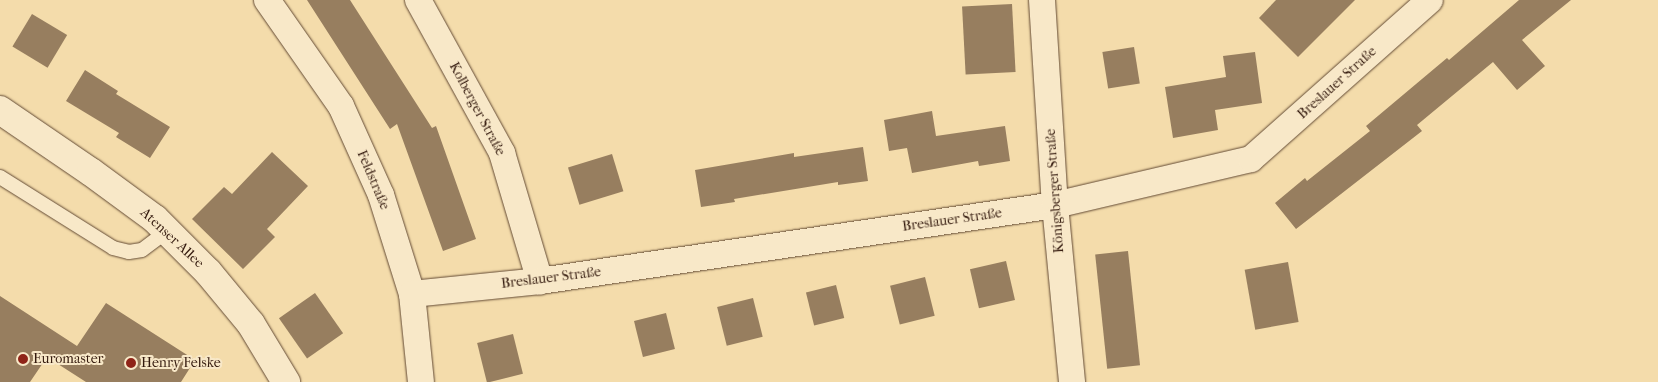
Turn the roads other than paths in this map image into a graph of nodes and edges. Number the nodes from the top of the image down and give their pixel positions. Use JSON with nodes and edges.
{"nodes":[{"id":1,"x":267,"y":0,"type":"edge"},
{"id":2,"x":418,"y":0,"type":"edge"},
{"id":3,"x":1042,"y":0,"type":"edge"},
{"id":4,"x":1430,"y":0,"type":"edge"},
{"id":5,"x":0,"y":110,"type":"edge"},
{"id":6,"x":0,"y":177,"type":"edge"},
{"id":7,"x":1055,"y":205,"type":"junction"},
{"id":8,"x":167,"y":231,"type":"junction"},
{"id":9,"x":540,"y":281,"type":"junction"},
{"id":10,"x":412,"y":294,"type":"junction"},
{"id":11,"x":286,"y":382,"type":"edge"},
{"id":12,"x":421,"y":382,"type":"edge"},
{"id":13,"x":1072,"y":382,"type":"edge"}],
"edges":[{"from":1,"to":10,"type":"street","name":"Feldstraße"},
{"from":2,"to":9,"type":"street","name":"Kolberger Straße"},
{"from":3,"to":7,"type":"street","name":"Königsberger Straße"},
{"from":4,"to":7,"type":"street","name":"Breslauer Straße"},
{"from":5,"to":8,"type":"street","name":"Atenser Allee"},
{"from":6,"to":8,"type":"lane"},
{"from":7,"to":9,"type":"street","name":"Breslauer Straße"},
{"from":7,"to":13,"type":"street","name":"Königsberger Straße"},
{"from":8,"to":11,"type":"street","name":"Atenser Allee"},
{"from":9,"to":10,"type":"street","name":"Breslauer Straße"},
{"from":10,"to":12,"type":"street","name":"Feldstraße"}]}
